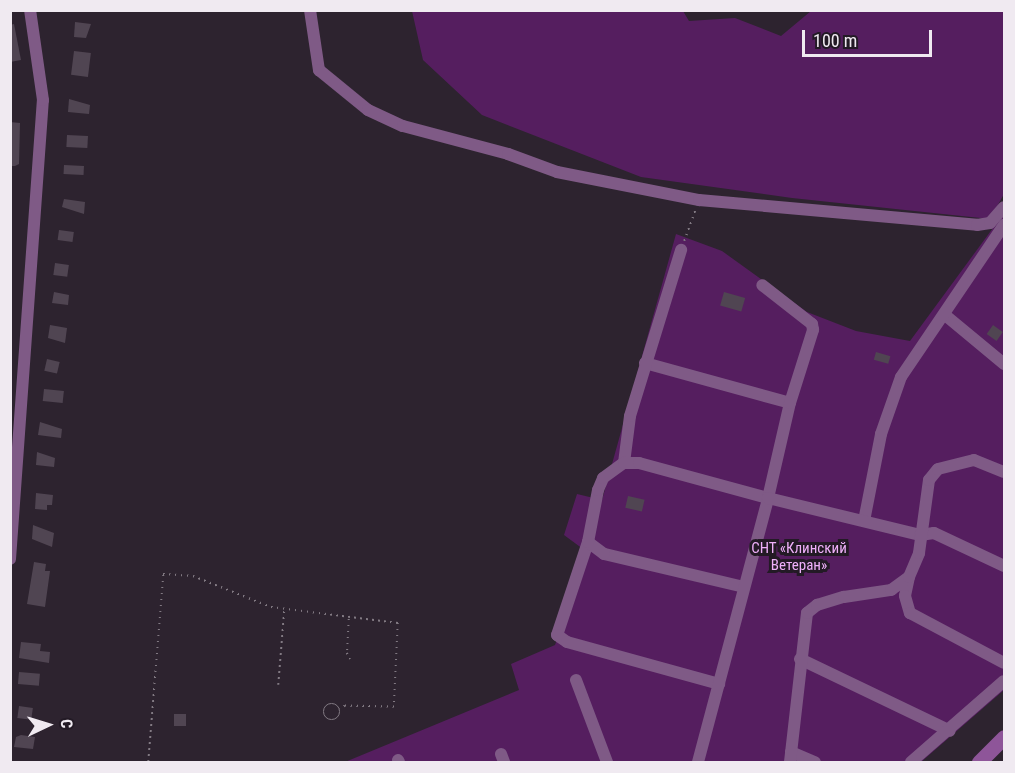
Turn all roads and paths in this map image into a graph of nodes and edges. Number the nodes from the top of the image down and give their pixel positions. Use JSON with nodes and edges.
{"nodes":[{"id":1,"x":30,"y":10,"type":"edge"},
{"id":2,"x":310,"y":10,"type":"edge"},
{"id":3,"x":699,"y":200,"type":"junction"},
{"id":4,"x":1005,"y":207,"type":"edge"},
{"id":5,"x":1005,"y":225,"type":"edge"},
{"id":6,"x":1001,"y":239,"type":"edge"},
{"id":7,"x":681,"y":250,"type":"joint"},
{"id":8,"x":762,"y":285,"type":"dead end"},
{"id":9,"x":945,"y":315,"type":"junction"},
{"id":10,"x":645,"y":363,"type":"junction"},
{"id":11,"x":1005,"y":364,"type":"edge"},
{"id":12,"x":790,"y":403,"type":"junction"},
{"id":13,"x":624,"y":463,"type":"junction"},
{"id":14,"x":1005,"y":472,"type":"edge"},
{"id":15,"x":768,"y":498,"type":"junction"},
{"id":16,"x":864,"y":521,"type":"junction"},
{"id":17,"x":920,"y":535,"type":"junction"},
{"id":18,"x":588,"y":542,"type":"junction"},
{"id":19,"x":10,"y":559,"type":"edge"},
{"id":20,"x":1005,"y":566,"type":"edge"},
{"id":21,"x":909,"y":577,"type":"junction"},
{"id":22,"x":744,"y":587,"type":"junction"},
{"id":23,"x":284,"y":610,"type":"junction"},
{"id":24,"x":349,"y":618,"type":"junction"},
{"id":25,"x":350,"y":658,"type":"dead end"},
{"id":26,"x":800,"y":659,"type":"junction"},
{"id":27,"x":1005,"y":663,"type":"edge"},
{"id":28,"x":576,"y":680,"type":"dead end"},
{"id":29,"x":1005,"y":681,"type":"edge"},
{"id":30,"x":719,"y":684,"type":"junction"},
{"id":31,"x":278,"y":686,"type":"dead end"},
{"id":32,"x":340,"y":709,"type":"junction"},
{"id":33,"x":950,"y":731,"type":"junction"},
{"id":34,"x":791,"y":757,"type":"edge"},
{"id":35,"x":148,"y":762,"type":"edge"},
{"id":36,"x":607,"y":762,"type":"edge"},
{"id":37,"x":698,"y":762,"type":"edge"},
{"id":38,"x":815,"y":762,"type":"edge"},
{"id":39,"x":911,"y":762,"type":"edge"}],
"edges":[{"from":1,"to":19,"type":"street"},
{"from":2,"to":3,"type":"street"},
{"from":3,"to":4,"type":"street"},
{"from":3,"to":7,"type":"path"},
{"from":5,"to":6,"type":"street"},
{"from":6,"to":9,"type":"street"},
{"from":7,"to":10,"type":"street"},
{"from":8,"to":12,"type":"street"},
{"from":9,"to":11,"type":"street"},
{"from":9,"to":16,"type":"street"},
{"from":10,"to":12,"type":"street"},
{"from":10,"to":13,"type":"street"},
{"from":12,"to":15,"type":"street"},
{"from":13,"to":15,"type":"street"},
{"from":13,"to":18,"type":"street"},
{"from":14,"to":17,"type":"street"},
{"from":15,"to":16,"type":"street"},
{"from":15,"to":22,"type":"street"},
{"from":16,"to":17,"type":"street"},
{"from":17,"to":20,"type":"street"},
{"from":17,"to":21,"type":"street"},
{"from":18,"to":22,"type":"street"},
{"from":18,"to":30,"type":"street"},
{"from":21,"to":26,"type":"street"},
{"from":21,"to":27,"type":"street"},
{"from":22,"to":30,"type":"street"},
{"from":23,"to":24,"type":"path"},
{"from":23,"to":31,"type":"path"},
{"from":23,"to":35,"type":"path"},
{"from":24,"to":25,"type":"path"},
{"from":24,"to":32,"type":"path"},
{"from":26,"to":33,"type":"street"},
{"from":26,"to":34,"type":"street"},
{"from":28,"to":36,"type":"street"},
{"from":29,"to":33,"type":"street"},
{"from":30,"to":37,"type":"street"},
{"from":32,"to":32,"type":"path"},
{"from":33,"to":39,"type":"street"},
{"from":34,"to":38,"type":"street"}]}
